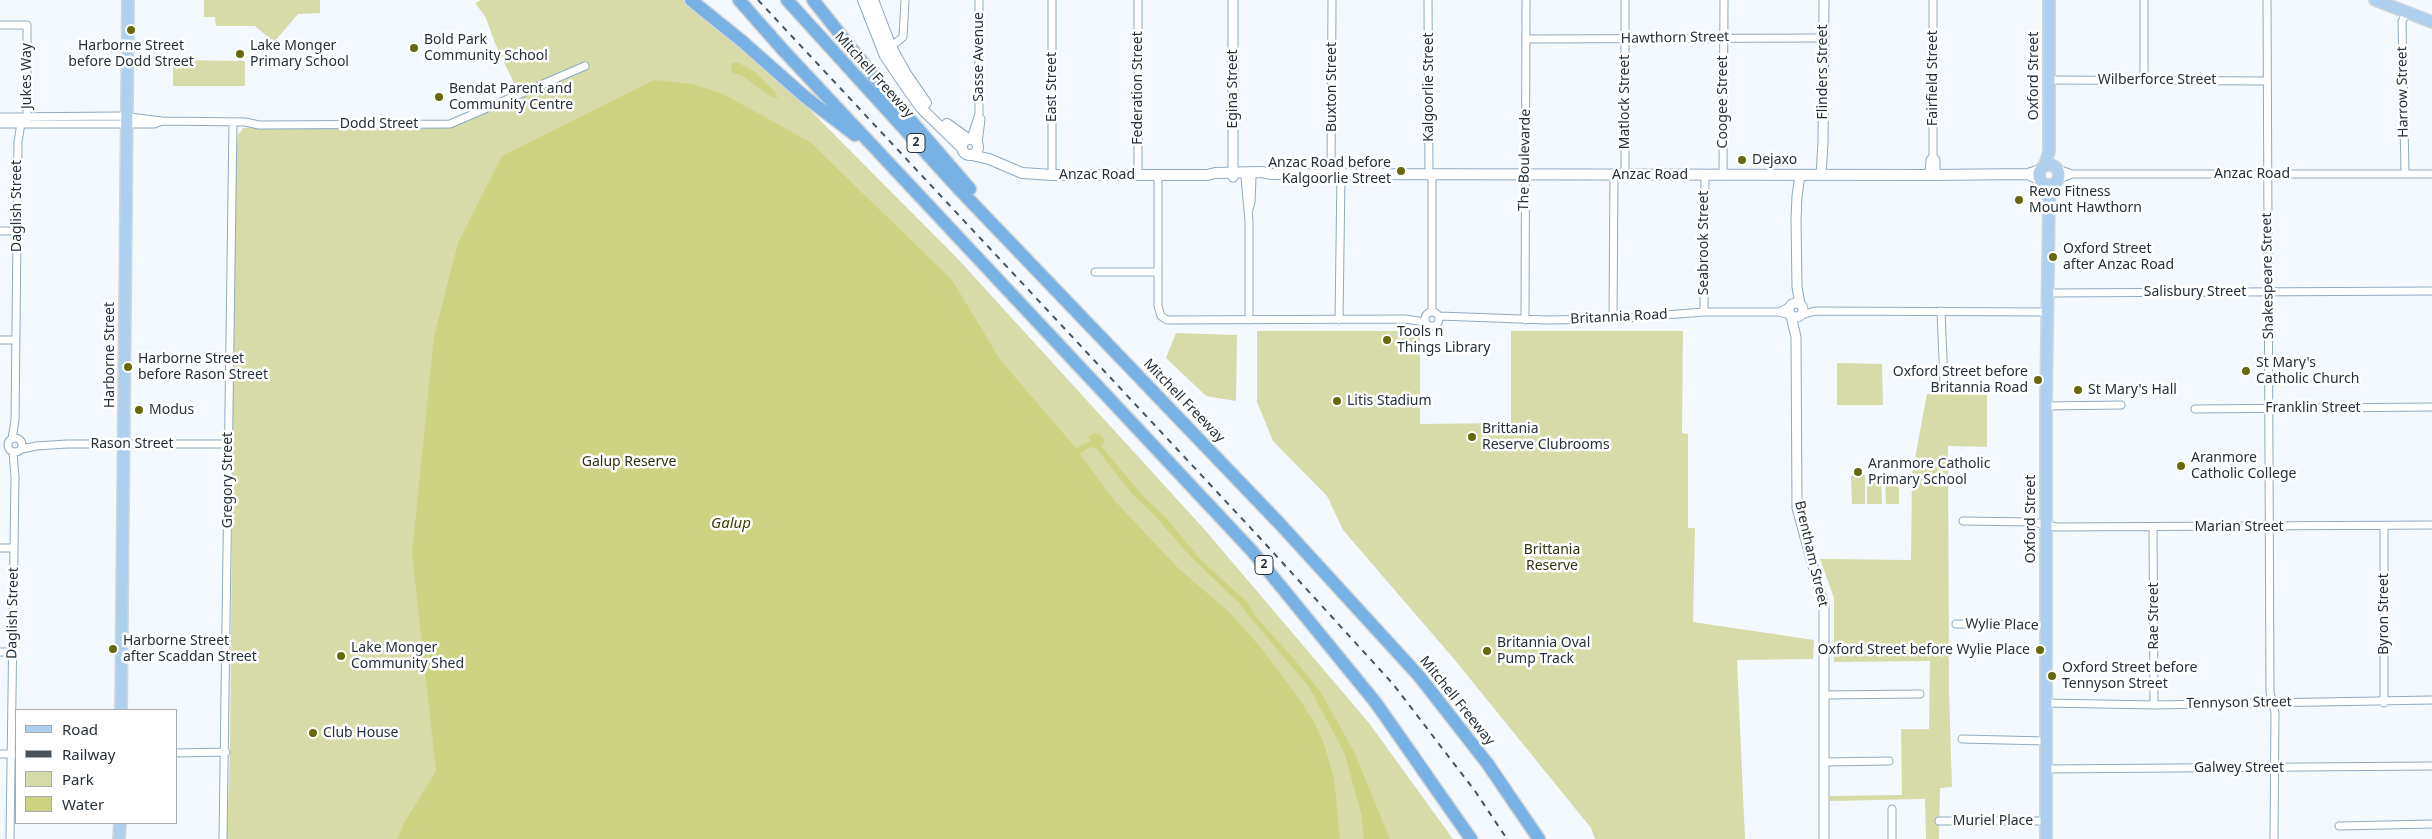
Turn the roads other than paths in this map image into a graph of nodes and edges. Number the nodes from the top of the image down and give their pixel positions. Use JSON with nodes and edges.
{"nodes":[{"id":1,"x":121,"y":0,"type":"edge"},
{"id":2,"x":128,"y":0,"type":"edge"},
{"id":3,"x":692,"y":0,"type":"edge"},
{"id":4,"x":739,"y":0,"type":"edge"},
{"id":5,"x":787,"y":0,"type":"edge"},
{"id":6,"x":813,"y":0,"type":"edge"},
{"id":7,"x":863,"y":0,"type":"edge"},
{"id":8,"x":873,"y":0,"type":"edge"},
{"id":9,"x":905,"y":0,"type":"edge"},
{"id":10,"x":979,"y":0,"type":"edge"},
{"id":11,"x":1052,"y":0,"type":"edge"},
{"id":12,"x":1138,"y":0,"type":"edge"},
{"id":13,"x":1233,"y":0,"type":"edge"},
{"id":14,"x":1332,"y":0,"type":"edge"},
{"id":15,"x":1428,"y":0,"type":"edge"},
{"id":16,"x":1526,"y":0,"type":"edge"},
{"id":17,"x":1625,"y":0,"type":"edge"},
{"id":18,"x":1724,"y":0,"type":"edge"},
{"id":19,"x":1824,"y":0,"type":"edge"},
{"id":20,"x":1933,"y":0,"type":"edge"},
{"id":21,"x":2049,"y":0,"type":"edge"},
{"id":22,"x":2144,"y":0,"type":"edge"},
{"id":23,"x":2267,"y":0,"type":"edge"},
{"id":24,"x":2375,"y":0,"type":"edge"},
{"id":25,"x":2406,"y":12,"type":"junction"},
{"id":26,"x":2432,"y":22,"type":"edge"},
{"id":27,"x":0,"y":25,"type":"edge"},
{"id":28,"x":1723,"y":38,"type":"junction"},
{"id":29,"x":1824,"y":38,"type":"junction"},
{"id":30,"x":1526,"y":39,"type":"junction"},
{"id":31,"x":1625,"y":39,"type":"junction"},
{"id":32,"x":887,"y":50,"type":"junction"},
{"id":33,"x":584,"y":66,"type":"dead end"},
{"id":34,"x":2048,"y":80,"type":"junction"},
{"id":35,"x":2144,"y":80,"type":"junction"},
{"id":36,"x":2266,"y":80,"type":"junction"},
{"id":37,"x":0,"y":117,"type":"edge"},
{"id":38,"x":13,"y":120,"type":"junction"},
{"id":39,"x":24,"y":120,"type":"junction"},
{"id":40,"x":125,"y":120,"type":"junction"},
{"id":41,"x":233,"y":122,"type":"junction"},
{"id":42,"x":0,"y":124,"type":"edge"},
{"id":43,"x":18,"y":142,"type":"junction"},
{"id":44,"x":971,"y":145,"type":"junction"},
{"id":45,"x":885,"y":158,"type":"junction"},
{"id":46,"x":2405,"y":173,"type":"junction"},
{"id":47,"x":1272,"y":174,"type":"junction"},
{"id":48,"x":1336,"y":174,"type":"junction"},
{"id":49,"x":1431,"y":174,"type":"junction"},
{"id":50,"x":1524,"y":174,"type":"junction"},
{"id":51,"x":1723,"y":174,"type":"junction"},
{"id":52,"x":2432,"y":174,"type":"edge"},
{"id":53,"x":1052,"y":175,"type":"junction"},
{"id":54,"x":1138,"y":175,"type":"junction"},
{"id":55,"x":1158,"y":175,"type":"junction"},
{"id":56,"x":1233,"y":175,"type":"junction"},
{"id":57,"x":1619,"y":175,"type":"junction"},
{"id":58,"x":1705,"y":175,"type":"junction"},
{"id":59,"x":1796,"y":175,"type":"junction"},
{"id":60,"x":1824,"y":175,"type":"junction"},
{"id":61,"x":1933,"y":175,"type":"junction"},
{"id":62,"x":2049,"y":175,"type":"junction"},
{"id":63,"x":2268,"y":175,"type":"junction"},
{"id":64,"x":1249,"y":177,"type":"junction"},
{"id":65,"x":0,"y":231,"type":"edge"},
{"id":66,"x":18,"y":231,"type":"junction"},
{"id":67,"x":1095,"y":272,"type":"dead end"},
{"id":68,"x":1158,"y":272,"type":"junction"},
{"id":69,"x":1049,"y":282,"type":"junction"},
{"id":70,"x":2432,"y":291,"type":"edge"},
{"id":71,"x":2268,"y":292,"type":"junction"},
{"id":72,"x":2048,"y":293,"type":"junction"},
{"id":73,"x":1796,"y":310,"type":"junction"},
{"id":74,"x":1941,"y":311,"type":"junction"},
{"id":75,"x":1704,"y":312,"type":"junction"},
{"id":76,"x":2048,"y":312,"type":"junction"},
{"id":77,"x":1432,"y":317,"type":"junction"},
{"id":78,"x":1613,"y":318,"type":"junction"},
{"id":79,"x":1249,"y":320,"type":"junction"},
{"id":80,"x":1339,"y":320,"type":"junction"},
{"id":81,"x":1525,"y":320,"type":"junction"},
{"id":82,"x":0,"y":340,"type":"edge"},
{"id":83,"x":16,"y":340,"type":"junction"},
{"id":84,"x":1944,"y":383,"type":"dead end"},
{"id":85,"x":2046,"y":406,"type":"junction"},
{"id":86,"x":2121,"y":406,"type":"dead end"},
{"id":87,"x":2432,"y":407,"type":"edge"},
{"id":88,"x":2269,"y":408,"type":"junction"},
{"id":89,"x":2195,"y":409,"type":"dead end"},
{"id":90,"x":0,"y":443,"type":"edge"},
{"id":91,"x":121,"y":444,"type":"junction"},
{"id":92,"x":228,"y":444,"type":"junction"},
{"id":93,"x":16,"y":446,"type":"junction"},
{"id":94,"x":0,"y":447,"type":"edge"},
{"id":95,"x":1963,"y":521,"type":"dead end"},
{"id":96,"x":2046,"y":524,"type":"junction"},
{"id":97,"x":2432,"y":525,"type":"edge"},
{"id":98,"x":2269,"y":526,"type":"junction"},
{"id":99,"x":2384,"y":526,"type":"junction"},
{"id":100,"x":2153,"y":527,"type":"junction"},
{"id":101,"x":0,"y":548,"type":"edge"},
{"id":102,"x":14,"y":548,"type":"junction"},
{"id":103,"x":1956,"y":624,"type":"dead end"},
{"id":104,"x":2048,"y":625,"type":"junction"},
{"id":105,"x":0,"y":652,"type":"edge"},
{"id":106,"x":13,"y":652,"type":"junction"},
{"id":107,"x":1824,"y":694,"type":"junction"},
{"id":108,"x":1920,"y":694,"type":"dead end"},
{"id":109,"x":2432,"y":700,"type":"edge"},
{"id":110,"x":2046,"y":702,"type":"junction"},
{"id":111,"x":2273,"y":702,"type":"junction"},
{"id":112,"x":2384,"y":703,"type":"junction"},
{"id":113,"x":2154,"y":705,"type":"junction"},
{"id":114,"x":114,"y":709,"type":"edge"},
{"id":115,"x":121,"y":709,"type":"edge"},
{"id":116,"x":1962,"y":739,"type":"dead end"},
{"id":117,"x":2046,"y":741,"type":"junction"},
{"id":118,"x":226,"y":752,"type":"junction"},
{"id":119,"x":178,"y":753,"type":"edge"},
{"id":120,"x":0,"y":754,"type":"edge"},
{"id":121,"x":14,"y":754,"type":"edge"},
{"id":122,"x":1889,"y":761,"type":"dead end"},
{"id":123,"x":1824,"y":762,"type":"junction"},
{"id":124,"x":2432,"y":766,"type":"edge"},
{"id":125,"x":2274,"y":768,"type":"junction"},
{"id":126,"x":2046,"y":769,"type":"junction"},
{"id":127,"x":1892,"y":809,"type":"dead end"},
{"id":128,"x":1939,"y":821,"type":"dead end"},
{"id":129,"x":2046,"y":822,"type":"junction"},
{"id":130,"x":114,"y":824,"type":"edge"},
{"id":131,"x":120,"y":824,"type":"edge"},
{"id":132,"x":2432,"y":824,"type":"edge"},
{"id":133,"x":2339,"y":826,"type":"dead end"},
{"id":134,"x":10,"y":839,"type":"edge"},
{"id":135,"x":114,"y":839,"type":"edge"},
{"id":136,"x":119,"y":839,"type":"edge"},
{"id":137,"x":223,"y":839,"type":"edge"},
{"id":138,"x":1471,"y":839,"type":"edge"},
{"id":139,"x":1539,"y":839,"type":"edge"},
{"id":140,"x":1824,"y":839,"type":"edge"},
{"id":141,"x":1892,"y":839,"type":"edge"},
{"id":142,"x":2046,"y":839,"type":"edge"},
{"id":143,"x":2274,"y":839,"type":"edge"}],
"edges":[{"from":1,"to":40,"type":"main road","name":"Harborne Street"},
{"from":2,"to":40,"type":"main road","name":"Harborne Street"},
{"from":3,"to":45,"type":"highway"},
{"from":4,"to":45,"type":"highway","number":"2"},
{"from":5,"to":69,"type":"highway","name":"Mitchell Freeway","number":"2"},
{"from":6,"to":69,"type":"highway"},
{"from":7,"to":32,"type":"main road","name":"Anzac Road"},
{"from":8,"to":32,"type":"main road","name":"Anzac Road"},
{"from":9,"to":32,"type":"street"},
{"from":10,"to":44,"type":"street","name":"Sasse Avenue"},
{"from":11,"to":53,"type":"street","name":"East Street"},
{"from":12,"to":54,"type":"street","name":"Federation Street"},
{"from":13,"to":56,"type":"street","name":"Egina Street"},
{"from":14,"to":48,"type":"street","name":"Buxton Street"},
{"from":15,"to":49,"type":"street","name":"Kalgoorlie Street"},
{"from":16,"to":30,"type":"street","name":"The Boulevarde"},
{"from":17,"to":31,"type":"street","name":"Matlock Street"},
{"from":18,"to":28,"type":"street","name":"Coogee Street"},
{"from":19,"to":29,"type":"street","name":"Flinders Street"},
{"from":20,"to":61,"type":"street","name":"Fairfield Street"},
{"from":21,"to":34,"type":"main road","name":"Oxford Street"},
{"from":22,"to":35,"type":"street"},
{"from":23,"to":36,"type":"street","name":"Shakespeare Street"},
{"from":24,"to":25,"type":"main road"},
{"from":25,"to":26,"type":"main road"},
{"from":25,"to":46,"type":"street","name":"Harrow Street"},
{"from":27,"to":39,"type":"street","name":"Jukes Way"},
{"from":28,"to":29,"type":"street","name":"Hawthorn Street"},
{"from":28,"to":31,"type":"street","name":"Hawthorn Street"},
{"from":28,"to":51,"type":"street","name":"Coogee Street"},
{"from":29,"to":60,"type":"street","name":"Flinders Street"},
{"from":30,"to":31,"type":"street","name":"Hawthorn Street"},
{"from":30,"to":50,"type":"street","name":"The Boulevarde"},
{"from":31,"to":57,"type":"street","name":"Matlock Street"},
{"from":32,"to":44,"type":"main road","name":"Anzac Road"},
{"from":33,"to":41,"type":"street","name":"Dodd Street"},
{"from":34,"to":35,"type":"street","name":"Wilberforce Street"},
{"from":34,"to":62,"type":"main road","name":"Oxford Street"},
{"from":35,"to":36,"type":"street","name":"Wilberforce Street"},
{"from":36,"to":63,"type":"street","name":"Shakespeare Street"},
{"from":37,"to":38,"type":"street","name":"Dodd Street"},
{"from":38,"to":39,"type":"street","name":"Dodd Street"},
{"from":38,"to":42,"type":"street","name":"Dodd Street"},
{"from":38,"to":43,"type":"street","name":"Daglish Street"},
{"from":39,"to":40,"type":"street","name":"Dodd Street"},
{"from":39,"to":43,"type":"street","name":"Daglish Street"},
{"from":40,"to":41,"type":"street","name":"Dodd Street"},
{"from":40,"to":91,"type":"main road","name":"Harborne Street"},
{"from":41,"to":92,"type":"street","name":"Gregory Street"},
{"from":43,"to":66,"type":"street","name":"Daglish Street"},
{"from":44,"to":53,"type":"main road","name":"Anzac Road"},
{"from":45,"to":138,"type":"highway","number":"2"},
{"from":46,"to":52,"type":"street","name":"Anzac Road"},
{"from":46,"to":63,"type":"street","name":"Anzac Road"},
{"from":47,"to":48,"type":"main road","name":"Anzac Road"},
{"from":47,"to":56,"type":"main road","name":"Anzac Road"},
{"from":47,"to":64,"type":"main road","name":"Anzac Road"},
{"from":48,"to":49,"type":"main road","name":"Anzac Road"},
{"from":48,"to":80,"type":"street","name":"Buxton Street"},
{"from":49,"to":50,"type":"main road","name":"Anzac Road"},
{"from":49,"to":77,"type":"street","name":"Kalgoorlie Street"},
{"from":50,"to":57,"type":"main road","name":"Anzac Road"},
{"from":50,"to":81,"type":"street","name":"The Boulevarde"},
{"from":51,"to":58,"type":"main road","name":"Anzac Road"},
{"from":51,"to":59,"type":"main road","name":"Anzac Road"},
{"from":53,"to":54,"type":"main road","name":"Anzac Road"},
{"from":54,"to":55,"type":"main road","name":"Anzac Road"},
{"from":55,"to":56,"type":"main road","name":"Anzac Road"},
{"from":55,"to":68,"type":"street"},
{"from":56,"to":64,"type":"main road","name":"Anzac Road"},
{"from":57,"to":58,"type":"main road","name":"Anzac Road"},
{"from":57,"to":78,"type":"street","name":"Matlock Street"},
{"from":58,"to":75,"type":"street","name":"Seabrook Street"},
{"from":59,"to":60,"type":"main road","name":"Anzac Road"},
{"from":59,"to":73,"type":"street"},
{"from":60,"to":61,"type":"main road","name":"Anzac Road"},
{"from":61,"to":62,"type":"main road","name":"Anzac Road"},
{"from":62,"to":63,"type":"street","name":"Anzac Road"},
{"from":62,"to":72,"type":"main road","name":"Oxford Street"},
{"from":63,"to":71,"type":"street","name":"Shakespeare Street"},
{"from":64,"to":79,"type":"street"},
{"from":65,"to":66,"type":"street"},
{"from":66,"to":83,"type":"street","name":"Daglish Street"},
{"from":67,"to":68,"type":"street"},
{"from":68,"to":79,"type":"street","name":"Britannia Road"},
{"from":69,"to":139,"type":"highway","name":"Mitchell Freeway","number":"2"},
{"from":70,"to":71,"type":"street","name":"Salisbury Street"},
{"from":71,"to":72,"type":"street","name":"Salisbury Street"},
{"from":71,"to":88,"type":"street","name":"Shakespeare Street"},
{"from":72,"to":76,"type":"main road","name":"Oxford Street"},
{"from":73,"to":74,"type":"street","name":"Britannia Road"},
{"from":73,"to":75,"type":"street","name":"Britannia Road"},
{"from":73,"to":107,"type":"street","name":"Brentham Street"},
{"from":74,"to":76,"type":"street","name":"Britannia Road"},
{"from":74,"to":84,"type":"street"},
{"from":75,"to":78,"type":"street","name":"Britannia Road"},
{"from":76,"to":85,"type":"main road","name":"Oxford Street"},
{"from":77,"to":80,"type":"street","name":"Britannia Road"},
{"from":77,"to":81,"type":"street","name":"Britannia Road"},
{"from":78,"to":81,"type":"street","name":"Britannia Road"},
{"from":79,"to":80,"type":"street","name":"Britannia Road"},
{"from":82,"to":83,"type":"street"},
{"from":83,"to":93,"type":"street","name":"Daglish Street"},
{"from":85,"to":86,"type":"street"},
{"from":85,"to":96,"type":"main road","name":"Oxford Street"},
{"from":87,"to":88,"type":"street","name":"Franklin Street"},
{"from":88,"to":89,"type":"street","name":"Franklin Street"},
{"from":88,"to":98,"type":"street","name":"Shakespeare Street"},
{"from":90,"to":93,"type":"street"},
{"from":91,"to":92,"type":"street","name":"Rason Street"},
{"from":91,"to":93,"type":"street","name":"Rason Street"},
{"from":91,"to":114,"type":"main road","name":"Harborne Street"},
{"from":91,"to":115,"type":"main road","name":"Harborne Street"},
{"from":92,"to":118,"type":"street","name":"Gregory Street"},
{"from":93,"to":94,"type":"street","name":"Rason Street"},
{"from":93,"to":102,"type":"street","name":"Daglish Street"},
{"from":95,"to":96,"type":"street","name":"Marian Street"},
{"from":96,"to":100,"type":"street","name":"Marian Street"},
{"from":96,"to":104,"type":"main road","name":"Oxford Street"},
{"from":97,"to":99,"type":"street","name":"Marian Street"},
{"from":98,"to":99,"type":"street","name":"Marian Street"},
{"from":98,"to":100,"type":"street","name":"Marian Street"},
{"from":98,"to":111,"type":"street","name":"Shakespeare Street"},
{"from":99,"to":112,"type":"street","name":"Byron Street"},
{"from":100,"to":113,"type":"street","name":"Rae Street"},
{"from":101,"to":102,"type":"street"},
{"from":102,"to":106,"type":"street","name":"Daglish Street"},
{"from":103,"to":104,"type":"street","name":"Wylie Place"},
{"from":104,"to":110,"type":"main road","name":"Oxford Street"},
{"from":105,"to":106,"type":"street"},
{"from":106,"to":121,"type":"street","name":"Daglish Street"},
{"from":107,"to":108,"type":"street"},
{"from":107,"to":123,"type":"street","name":"Brentham Street"},
{"from":109,"to":112,"type":"street","name":"Tennyson Street"},
{"from":110,"to":113,"type":"street","name":"Tennyson Street"},
{"from":110,"to":117,"type":"main road","name":"Oxford Street"},
{"from":111,"to":112,"type":"street","name":"Tennyson Street"},
{"from":111,"to":113,"type":"street","name":"Tennyson Street"},
{"from":111,"to":125,"type":"street","name":"Shakespeare Street"},
{"from":116,"to":117,"type":"street"},
{"from":117,"to":126,"type":"main road","name":"Oxford Street"},
{"from":118,"to":119,"type":"street"},
{"from":118,"to":137,"type":"street","name":"Gregory Street"},
{"from":120,"to":121,"type":"street"},
{"from":121,"to":134,"type":"street","name":"Daglish Street"},
{"from":122,"to":123,"type":"street"},
{"from":123,"to":140,"type":"street","name":"Brentham Street"},
{"from":124,"to":125,"type":"street","name":"Galwey Street"},
{"from":125,"to":126,"type":"street","name":"Galwey Street"},
{"from":125,"to":143,"type":"street","name":"Shakespeare Street"},
{"from":126,"to":129,"type":"main road","name":"Oxford Street"},
{"from":127,"to":141,"type":"street"},
{"from":128,"to":129,"type":"street","name":"Muriel Place"},
{"from":129,"to":142,"type":"main road","name":"Oxford Street"},
{"from":130,"to":135,"type":"main road"},
{"from":131,"to":136,"type":"main road"},
{"from":132,"to":133,"type":"street"}]}
